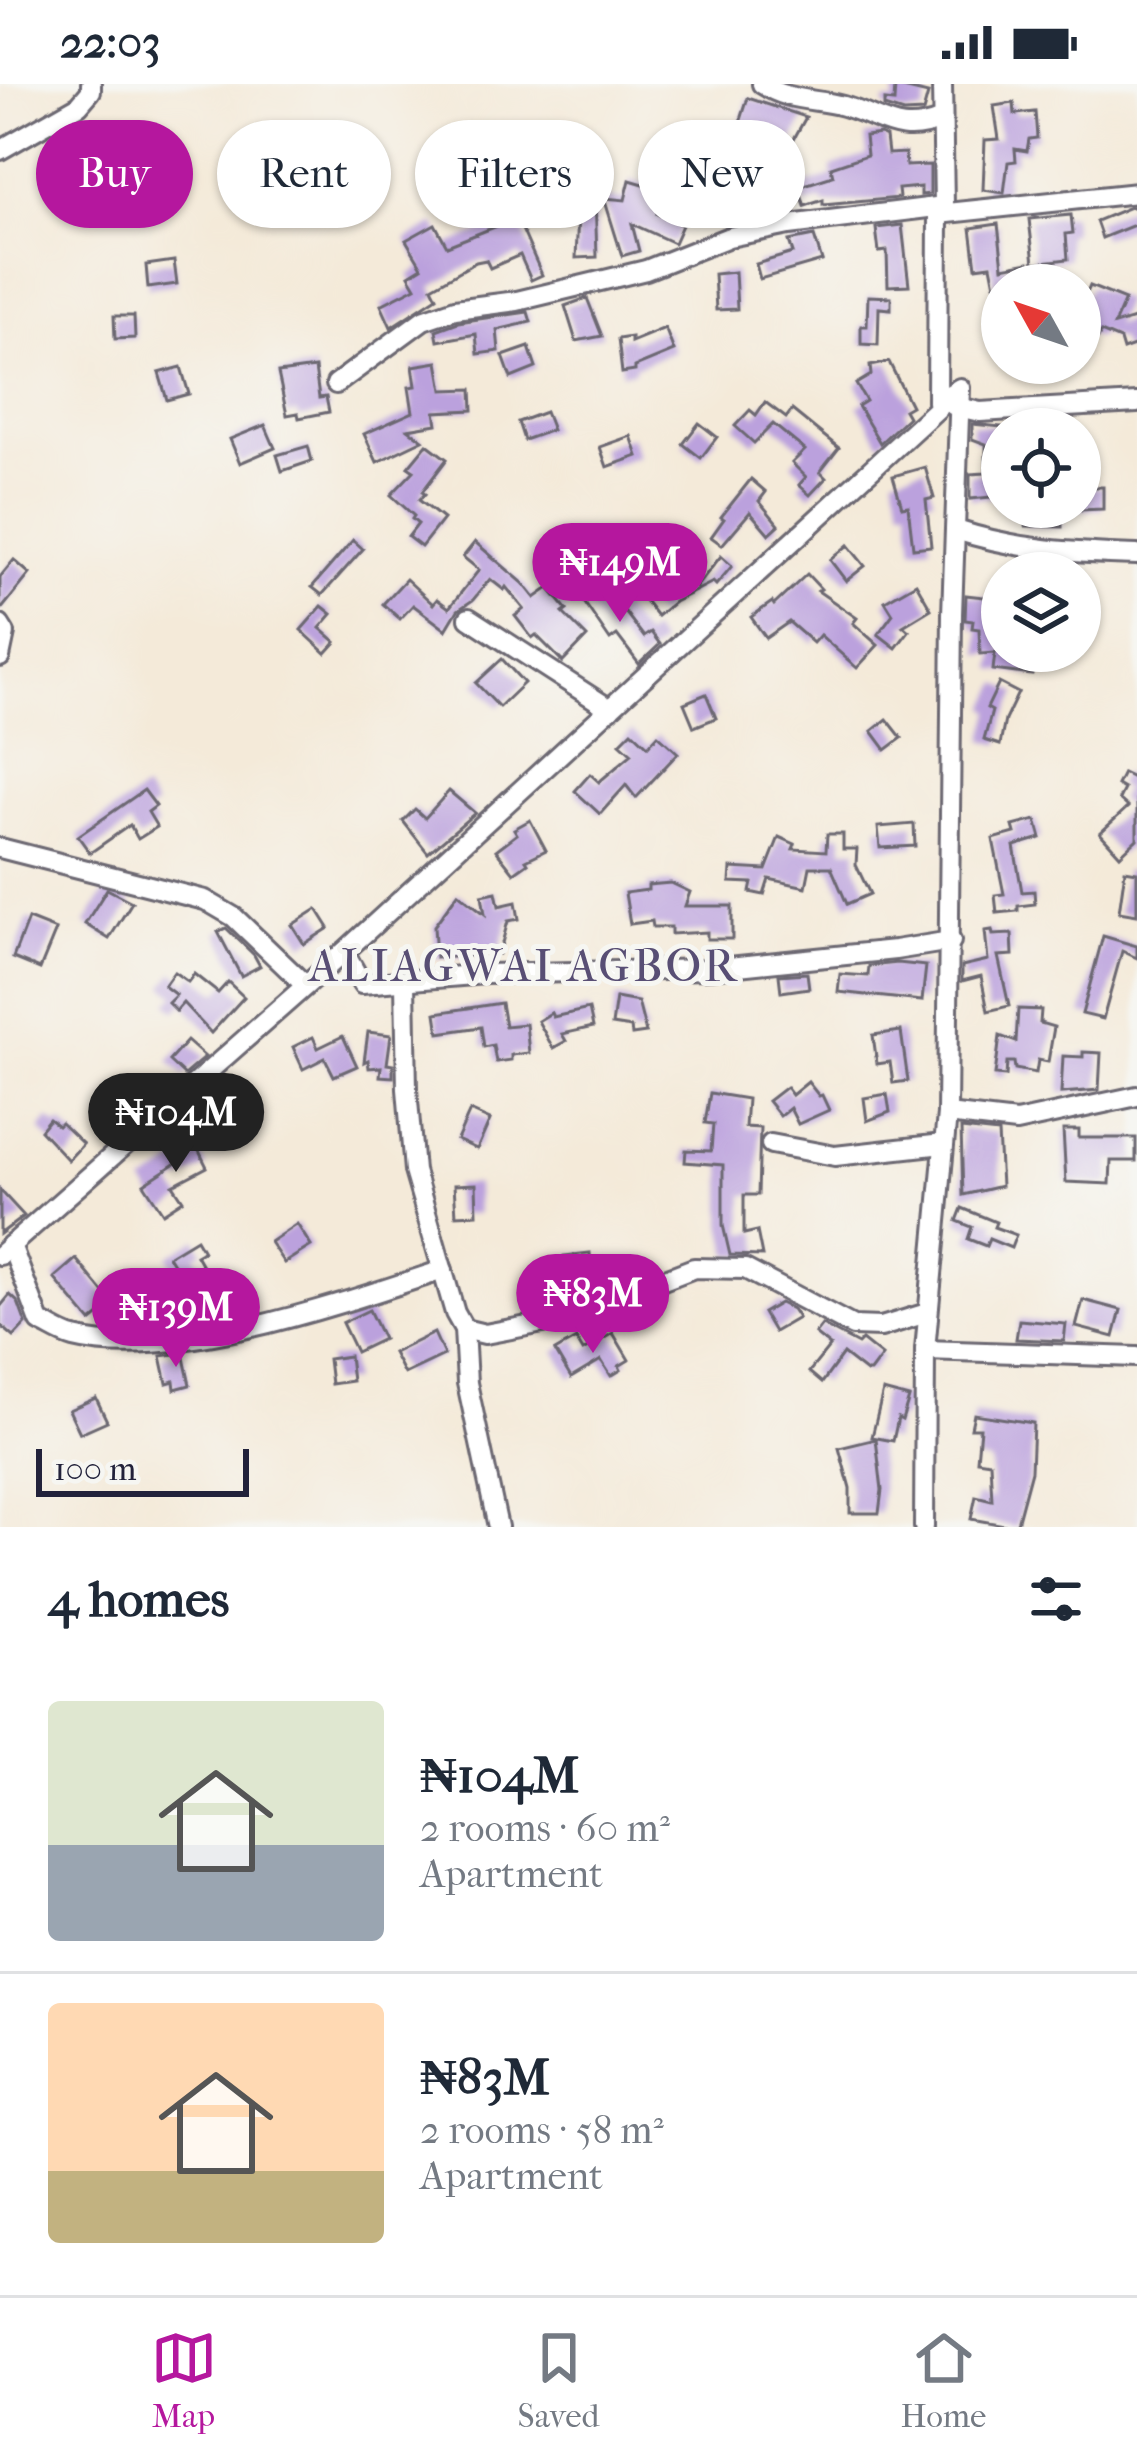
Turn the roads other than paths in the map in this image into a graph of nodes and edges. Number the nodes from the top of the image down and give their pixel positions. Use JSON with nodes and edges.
{"nodes":[{"id":1,"x":91,"y":84,"type":"edge"},
{"id":2,"x":762,"y":84,"type":"edge"},
{"id":3,"x":942,"y":84,"type":"edge"},
{"id":4,"x":942,"y":120,"type":"junction"},
{"id":5,"x":0,"y":150,"type":"edge"},
{"id":6,"x":1133,"y":192,"type":"edge"},
{"id":7,"x":941,"y":210,"type":"junction"},
{"id":8,"x":336,"y":384,"type":"dead end"},
{"id":9,"x":961,"y":388,"type":"junction"},
{"id":10,"x":937,"y":402,"type":"junction"},
{"id":11,"x":1137,"y":403,"type":"edge"},
{"id":12,"x":956,"y":530,"type":"junction"},
{"id":13,"x":1137,"y":555,"type":"edge"},
{"id":14,"x":469,"y":618,"type":"dead end"},
{"id":15,"x":0,"y":626,"type":"edge"},
{"id":16,"x":0,"y":657,"type":"edge"},
{"id":17,"x":610,"y":709,"type":"junction"},
{"id":18,"x":0,"y":848,"type":"edge"},
{"id":19,"x":950,"y":941,"type":"junction"},
{"id":20,"x":344,"y":952,"type":"junction"},
{"id":21,"x":405,"y":983,"type":"junction"},
{"id":22,"x":305,"y":985,"type":"junction"},
{"id":23,"x":1137,"y":1096,"type":"edge"},
{"id":24,"x":947,"y":1114,"type":"junction"},
{"id":25,"x":771,"y":1144,"type":"dead end"},
{"id":26,"x":943,"y":1144,"type":"junction"},
{"id":27,"x":5,"y":1250,"type":"edge"},
{"id":28,"x":443,"y":1270,"type":"junction"},
{"id":29,"x":927,"y":1313,"type":"junction"},
{"id":30,"x":464,"y":1329,"type":"junction"},
{"id":31,"x":925,"y":1350,"type":"junction"},
{"id":32,"x":1137,"y":1357,"type":"edge"},
{"id":33,"x":499,"y":1527,"type":"edge"},
{"id":34,"x":924,"y":1527,"type":"edge"}],
"edges":[{"from":1,"to":5,"type":"street"},
{"from":2,"to":4,"type":"street"},
{"from":3,"to":4,"type":"street"},
{"from":4,"to":7,"type":"street"},
{"from":6,"to":7,"type":"street"},
{"from":7,"to":8,"type":"street"},
{"from":7,"to":10,"type":"street"},
{"from":9,"to":10,"type":"street"},
{"from":9,"to":12,"type":"street"},
{"from":9,"to":17,"type":"street"},
{"from":10,"to":11,"type":"street"},
{"from":12,"to":13,"type":"street"},
{"from":12,"to":19,"type":"street"},
{"from":14,"to":17,"type":"street"},
{"from":15,"to":16,"type":"street"},
{"from":17,"to":20,"type":"street"},
{"from":18,"to":22,"type":"street"},
{"from":19,"to":21,"type":"street"},
{"from":19,"to":24,"type":"street"},
{"from":20,"to":21,"type":"street"},
{"from":20,"to":22,"type":"street"},
{"from":21,"to":28,"type":"street"},
{"from":22,"to":27,"type":"street"},
{"from":23,"to":24,"type":"street"},
{"from":24,"to":26,"type":"street"},
{"from":25,"to":26,"type":"street"},
{"from":26,"to":29,"type":"street"},
{"from":27,"to":28,"type":"street"},
{"from":28,"to":30,"type":"street"},
{"from":29,"to":30,"type":"street"},
{"from":29,"to":31,"type":"street"},
{"from":30,"to":33,"type":"street"},
{"from":31,"to":32,"type":"street"},
{"from":31,"to":34,"type":"street"}]}
